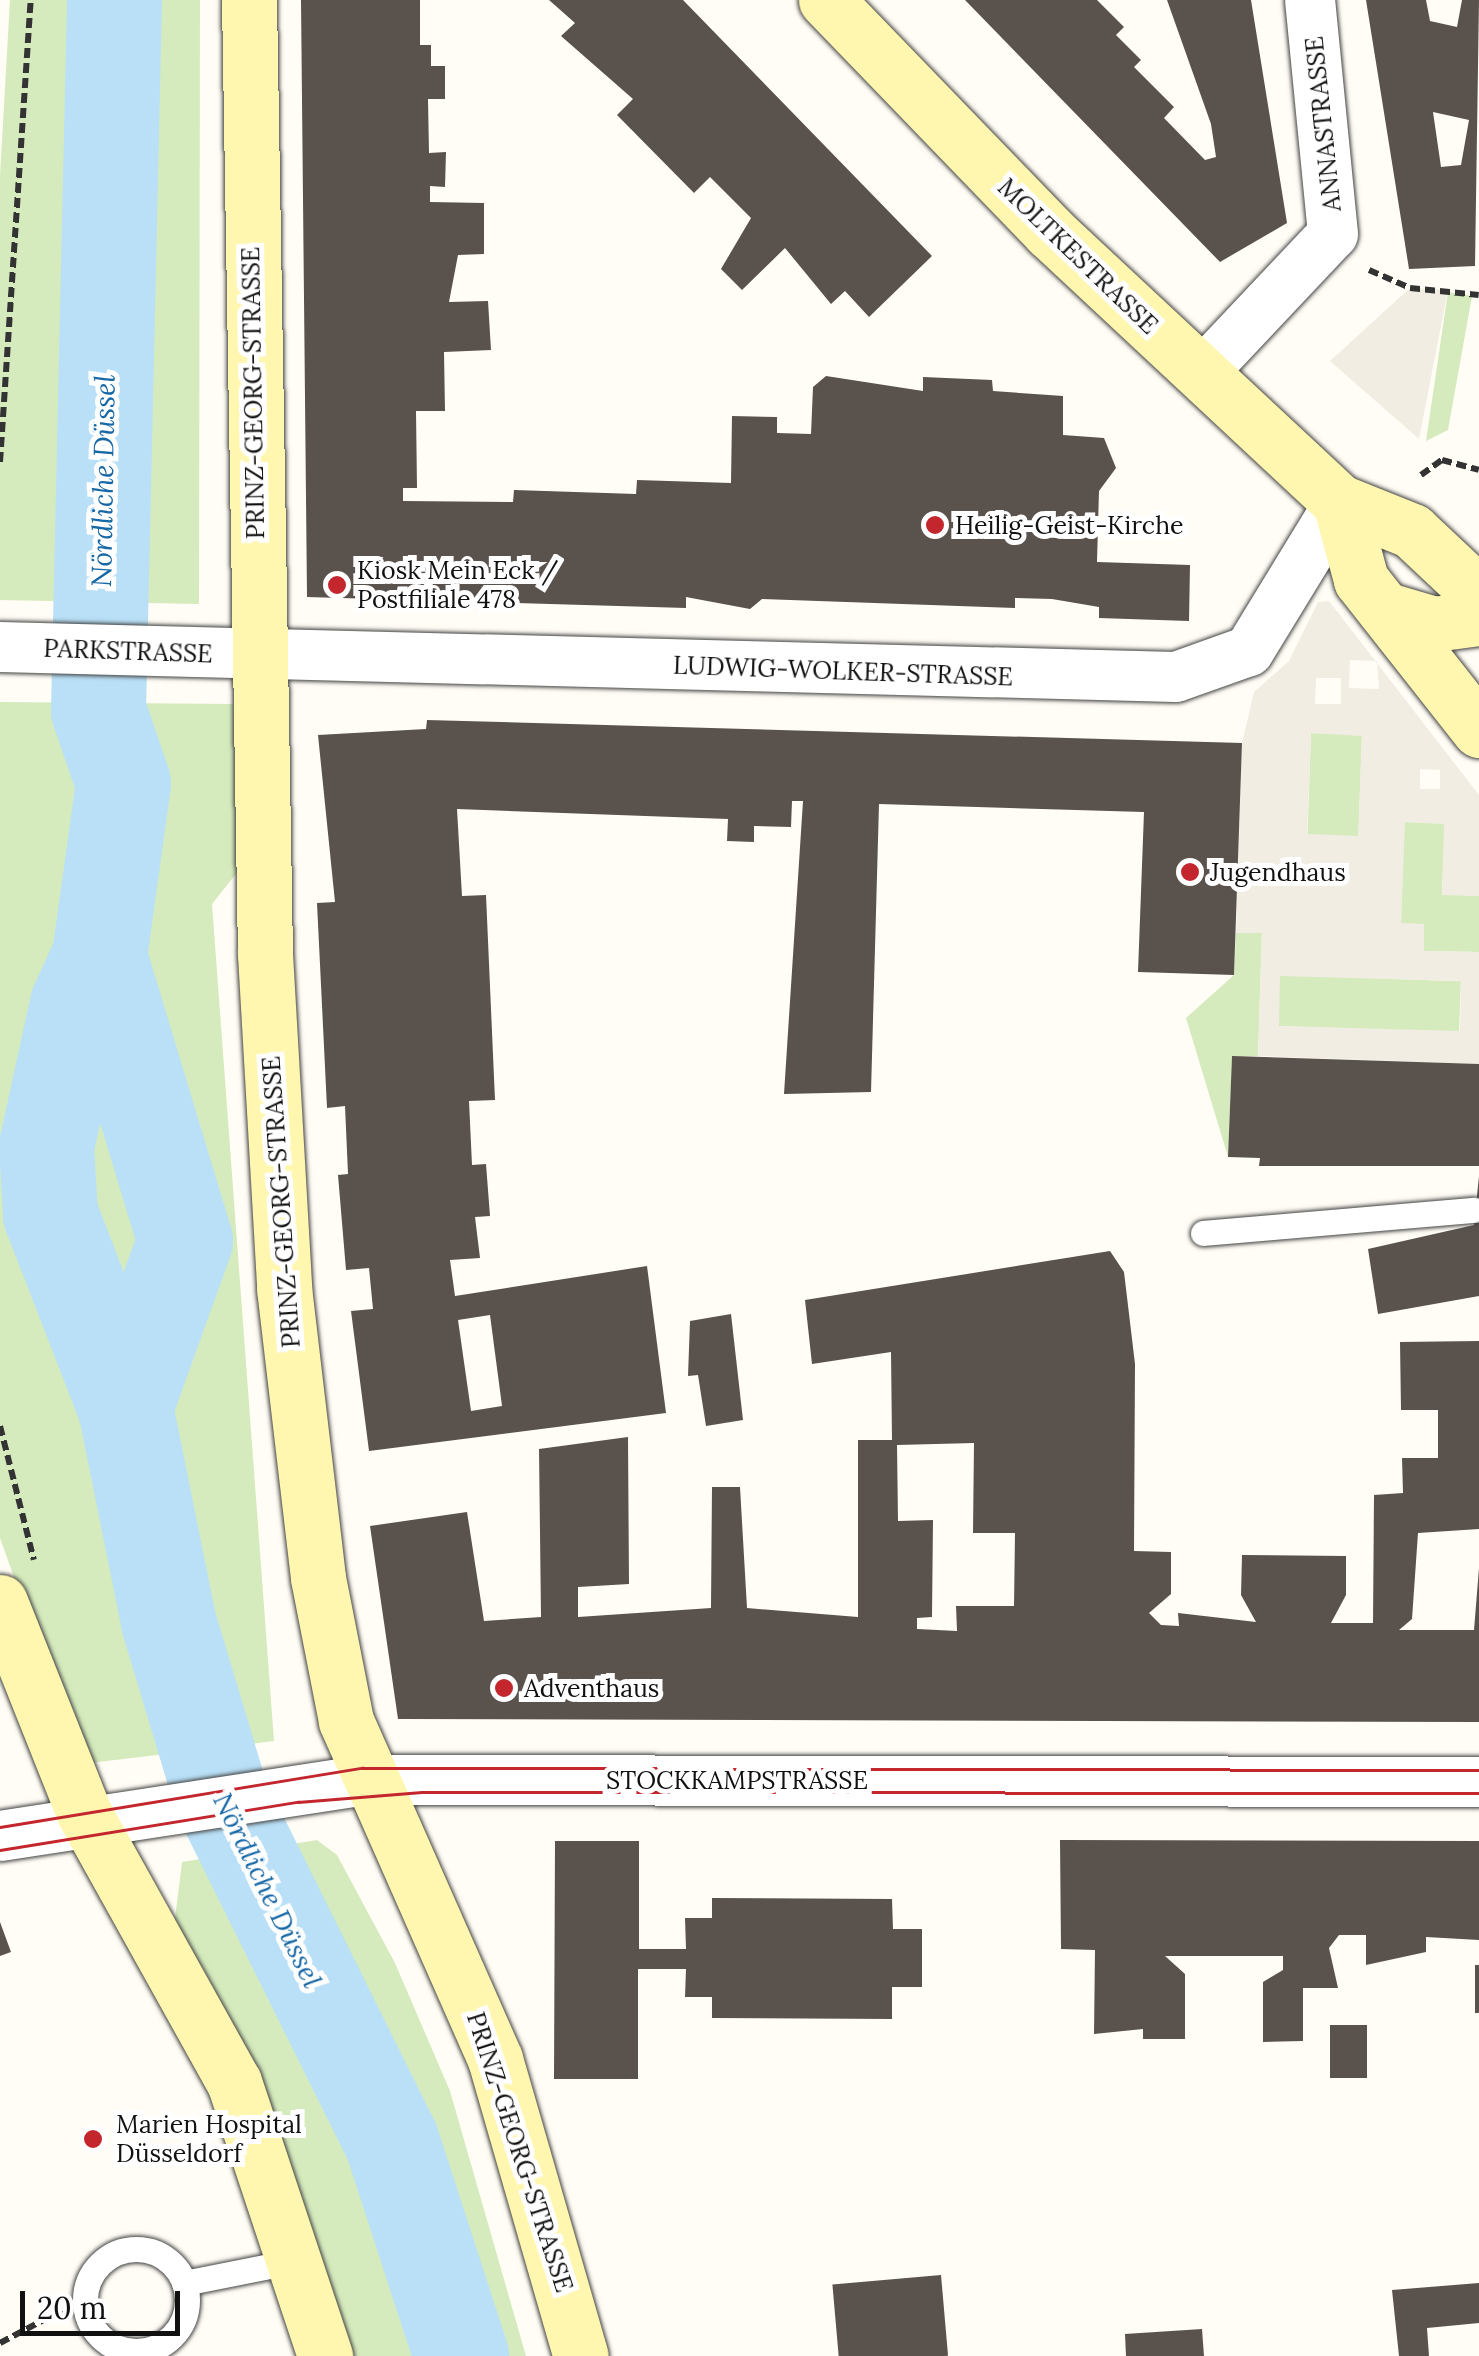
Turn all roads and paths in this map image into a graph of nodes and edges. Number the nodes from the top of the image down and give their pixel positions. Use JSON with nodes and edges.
{"nodes":[{"id":1,"x":31,"y":0,"type":"edge"},
{"id":2,"x":249,"y":0,"type":"edge"},
{"id":3,"x":826,"y":0,"type":"edge"},
{"id":4,"x":1310,"y":0,"type":"edge"},
{"id":5,"x":1327,"y":251,"type":"junction"},
{"id":6,"x":1479,"y":294,"type":"edge"},
{"id":7,"x":1201,"y":374,"type":"junction"},
{"id":8,"x":0,"y":462,"type":"edge"},
{"id":9,"x":1340,"y":502,"type":"junction"},
{"id":10,"x":1479,"y":594,"type":"edge"},
{"id":11,"x":1384,"y":609,"type":"junction"},
{"id":12,"x":1479,"y":618,"type":"edge"},
{"id":13,"x":14,"y":648,"type":"edge"},
{"id":14,"x":256,"y":655,"type":"junction"},
{"id":15,"x":1479,"y":730,"type":"edge"},
{"id":16,"x":1474,"y":1210,"type":"dead end"},
{"id":17,"x":1204,"y":1234,"type":"dead end"},
{"id":18,"x":0,"y":1602,"type":"edge"},
{"id":19,"x":366,"y":1780,"type":"junction"},
{"id":20,"x":1479,"y":1782,"type":"edge"},
{"id":21,"x":87,"y":1820,"type":"junction"},
{"id":22,"x":0,"y":1836,"type":"edge"},
{"id":23,"x":300,"y":2260,"type":"junction"},
{"id":24,"x":184,"y":2283,"type":"junction"},
{"id":25,"x":85,"y":2298,"type":"junction"},
{"id":26,"x":0,"y":2343,"type":"edge"},
{"id":27,"x":325,"y":2356,"type":"edge"},
{"id":28,"x":580,"y":2356,"type":"edge"}],
"edges":[{"from":1,"to":8,"type":"path"},
{"from":2,"to":14,"type":"main road","name":"PRINZ-GEORG-STRASSE"},
{"from":3,"to":7,"type":"main road","name":"MOLTKESTRASSE"},
{"from":4,"to":5,"type":"street","name":"ANNASTRASSE"},
{"from":5,"to":6,"type":"path"},
{"from":5,"to":7,"type":"street"},
{"from":7,"to":9,"type":"main road","name":"MOLTKESTRASSE"},
{"from":9,"to":10,"type":"main road","name":"MOLTKESTRASSE"},
{"from":9,"to":11,"type":"main road"},
{"from":9,"to":14,"type":"street","name":"LUDWIG-WOLKER-STRASSE"},
{"from":11,"to":12,"type":"main road"},
{"from":11,"to":15,"type":"main road"},
{"from":13,"to":14,"type":"street","name":"PARKSTRASSE"},
{"from":14,"to":19,"type":"main road","name":"PRINZ-GEORG-STRASSE"},
{"from":16,"to":17,"type":"lane"},
{"from":18,"to":21,"type":"main road"},
{"from":19,"to":20,"type":"street","name":"STOCKKAMPSTRASSE"},
{"from":19,"to":21,"type":"street","name":"STOCKKAMPSTRASSE"},
{"from":19,"to":28,"type":"main road","name":"PRINZ-GEORG-STRASSE"},
{"from":21,"to":22,"type":"street","name":"STOCKKAMPSTRASSE"},
{"from":21,"to":23,"type":"main road"},
{"from":23,"to":24,"type":"lane"},
{"from":23,"to":27,"type":"main road"},
{"from":24,"to":25,"type":"lane"},
{"from":24,"to":25,"type":"lane"},
{"from":25,"to":26,"type":"path"}]}
